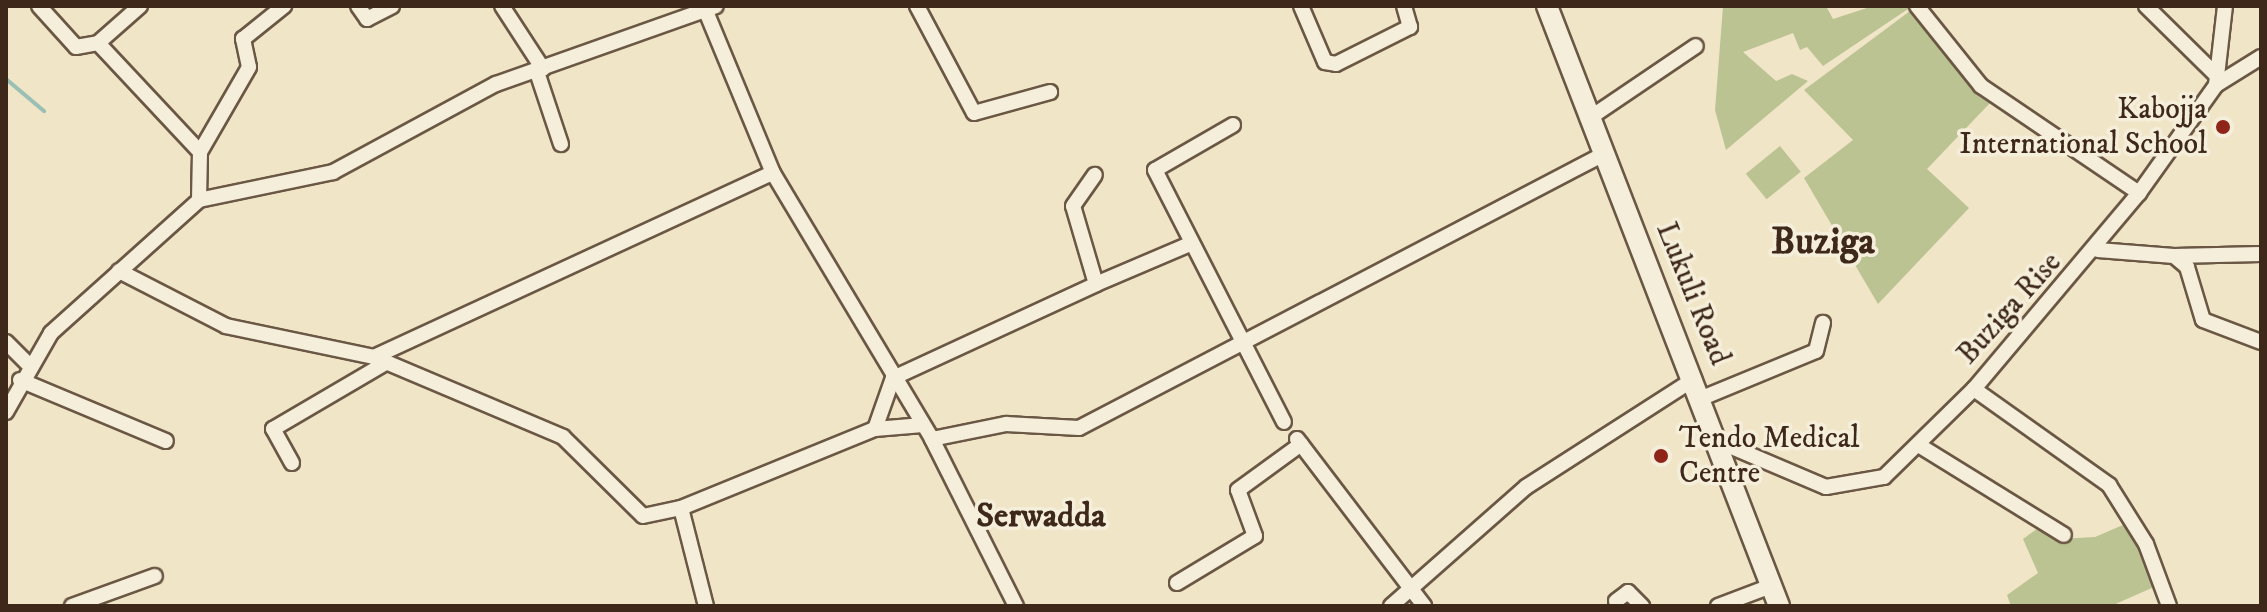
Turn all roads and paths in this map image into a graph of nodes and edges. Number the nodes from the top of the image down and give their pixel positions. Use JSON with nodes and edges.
{"nodes":[{"id":1,"x":39,"y":6,"type":"edge"},
{"id":2,"x":140,"y":6,"type":"edge"},
{"id":3,"x":284,"y":6,"type":"edge"},
{"id":4,"x":358,"y":6,"type":"edge"},
{"id":5,"x":392,"y":6,"type":"edge"},
{"id":6,"x":502,"y":6,"type":"edge"},
{"id":7,"x":917,"y":6,"type":"edge"},
{"id":8,"x":1301,"y":6,"type":"edge"},
{"id":9,"x":1404,"y":6,"type":"edge"},
{"id":10,"x":1547,"y":6,"type":"edge"},
{"id":11,"x":1917,"y":6,"type":"edge"},
{"id":12,"x":2146,"y":6,"type":"edge"},
{"id":13,"x":2225,"y":6,"type":"edge"},
{"id":14,"x":710,"y":8,"type":"edge"},
{"id":15,"x":98,"y":43,"type":"junction"},
{"id":16,"x":1696,"y":46,"type":"dead end"},
{"id":17,"x":2261,"y":57,"type":"edge"},
{"id":18,"x":540,"y":70,"type":"junction"},
{"id":19,"x":2216,"y":79,"type":"junction"},
{"id":20,"x":1050,"y":92,"type":"dead end"},
{"id":21,"x":1588,"y":119,"type":"junction"},
{"id":22,"x":1233,"y":125,"type":"dead end"},
{"id":23,"x":561,"y":144,"type":"dead end"},
{"id":24,"x":200,"y":152,"type":"junction"},
{"id":25,"x":1602,"y":155,"type":"junction"},
{"id":26,"x":773,"y":173,"type":"junction"},
{"id":27,"x":1095,"y":175,"type":"dead end"},
{"id":28,"x":2139,"y":193,"type":"junction"},
{"id":29,"x":199,"y":200,"type":"junction"},
{"id":30,"x":1192,"y":243,"type":"junction"},
{"id":31,"x":2098,"y":250,"type":"junction"},
{"id":32,"x":2261,"y":254,"type":"edge"},
{"id":33,"x":2174,"y":256,"type":"junction"},
{"id":34,"x":119,"y":271,"type":"junction"},
{"id":35,"x":1096,"y":284,"type":"junction"},
{"id":36,"x":1823,"y":323,"type":"dead end"},
{"id":37,"x":6,"y":342,"type":"edge"},
{"id":38,"x":1243,"y":342,"type":"junction"},
{"id":39,"x":2261,"y":342,"type":"edge"},
{"id":40,"x":381,"y":360,"type":"junction"},
{"id":41,"x":27,"y":363,"type":"junction"},
{"id":42,"x":893,"y":378,"type":"junction"},
{"id":43,"x":20,"y":380,"type":"junction"},
{"id":44,"x":1698,"y":389,"type":"junction"},
{"id":45,"x":1974,"y":389,"type":"junction"},
{"id":46,"x":6,"y":412,"type":"edge"},
{"id":47,"x":1284,"y":422,"type":"dead end"},
{"id":48,"x":923,"y":425,"type":"junction"},
{"id":49,"x":875,"y":429,"type":"junction"},
{"id":50,"x":932,"y":439,"type":"junction"},
{"id":51,"x":166,"y":441,"type":"dead end"},
{"id":52,"x":1720,"y":442,"type":"junction"},
{"id":53,"x":1920,"y":446,"type":"junction"},
{"id":54,"x":292,"y":463,"type":"dead end"},
{"id":55,"x":681,"y":508,"type":"junction"},
{"id":56,"x":2064,"y":535,"type":"dead end"},
{"id":57,"x":155,"y":576,"type":"dead end"},
{"id":58,"x":1177,"y":583,"type":"dead end"},
{"id":59,"x":1771,"y":586,"type":"junction"},
{"id":60,"x":1413,"y":589,"type":"junction"},
{"id":61,"x":1616,"y":601,"type":"dead end"},
{"id":62,"x":72,"y":606,"type":"edge"},
{"id":63,"x":706,"y":606,"type":"edge"},
{"id":64,"x":1016,"y":606,"type":"edge"},
{"id":65,"x":1391,"y":606,"type":"edge"},
{"id":66,"x":1424,"y":606,"type":"edge"},
{"id":67,"x":1642,"y":606,"type":"edge"},
{"id":68,"x":1718,"y":606,"type":"edge"},
{"id":69,"x":1779,"y":606,"type":"edge"},
{"id":70,"x":2169,"y":606,"type":"edge"}],
"edges":[{"from":1,"to":15,"type":"street"},
{"from":2,"to":15,"type":"street"},
{"from":3,"to":24,"type":"street"},
{"from":4,"to":5,"type":"street"},
{"from":6,"to":18,"type":"street"},
{"from":7,"to":20,"type":"street"},
{"from":8,"to":9,"type":"street"},
{"from":10,"to":21,"type":"street","name":"Lukuli Road"},
{"from":11,"to":28,"type":"street"},
{"from":12,"to":19,"type":"street"},
{"from":13,"to":19,"type":"street","name":"Buziga Rise"},
{"from":14,"to":18,"type":"street"},
{"from":14,"to":26,"type":"street"},
{"from":15,"to":24,"type":"street"},
{"from":16,"to":21,"type":"street"},
{"from":17,"to":19,"type":"street"},
{"from":18,"to":23,"type":"street"},
{"from":18,"to":29,"type":"street"},
{"from":19,"to":28,"type":"street","name":"Buziga Rise"},
{"from":21,"to":25,"type":"street","name":"Lukuli Road"},
{"from":22,"to":30,"type":"street"},
{"from":24,"to":29,"type":"street"},
{"from":25,"to":38,"type":"street"},
{"from":25,"to":44,"type":"street","name":"Lukuli Road"},
{"from":26,"to":40,"type":"street"},
{"from":26,"to":42,"type":"street"},
{"from":27,"to":35,"type":"street"},
{"from":28,"to":31,"type":"street","name":"Buziga Rise"},
{"from":29,"to":34,"type":"street"},
{"from":30,"to":35,"type":"street"},
{"from":30,"to":38,"type":"street"},
{"from":31,"to":33,"type":"street"},
{"from":31,"to":45,"type":"street","name":"Buziga Rise"},
{"from":32,"to":33,"type":"street"},
{"from":33,"to":39,"type":"street"},
{"from":34,"to":40,"type":"street"},
{"from":34,"to":41,"type":"street"},
{"from":35,"to":42,"type":"street"},
{"from":36,"to":44,"type":"street"},
{"from":37,"to":41,"type":"street"},
{"from":38,"to":47,"type":"street"},
{"from":38,"to":50,"type":"street"},
{"from":40,"to":54,"type":"street"},
{"from":40,"to":55,"type":"street"},
{"from":41,"to":43,"type":"street"},
{"from":42,"to":48,"type":"street"},
{"from":42,"to":49,"type":"street"},
{"from":43,"to":46,"type":"street"},
{"from":43,"to":51,"type":"street"},
{"from":44,"to":52,"type":"street","name":"Lukuli Road"},
{"from":44,"to":60,"type":"street"},
{"from":45,"to":53,"type":"street","name":"Buziga Rise"},
{"from":45,"to":70,"type":"street"},
{"from":48,"to":49,"type":"street"},
{"from":48,"to":50,"type":"street"},
{"from":49,"to":55,"type":"street"},
{"from":50,"to":64,"type":"street"},
{"from":52,"to":53,"type":"street","name":"Buziga Rise"},
{"from":52,"to":59,"type":"street","name":"Lukuli Road"},
{"from":53,"to":56,"type":"street"},
{"from":55,"to":63,"type":"street"},
{"from":57,"to":62,"type":"street"},
{"from":58,"to":60,"type":"street"},
{"from":59,"to":68,"type":"street"},
{"from":59,"to":69,"type":"street","name":"Lukuli Road"},
{"from":60,"to":65,"type":"street"},
{"from":60,"to":66,"type":"street"},
{"from":61,"to":67,"type":"street"}]}
